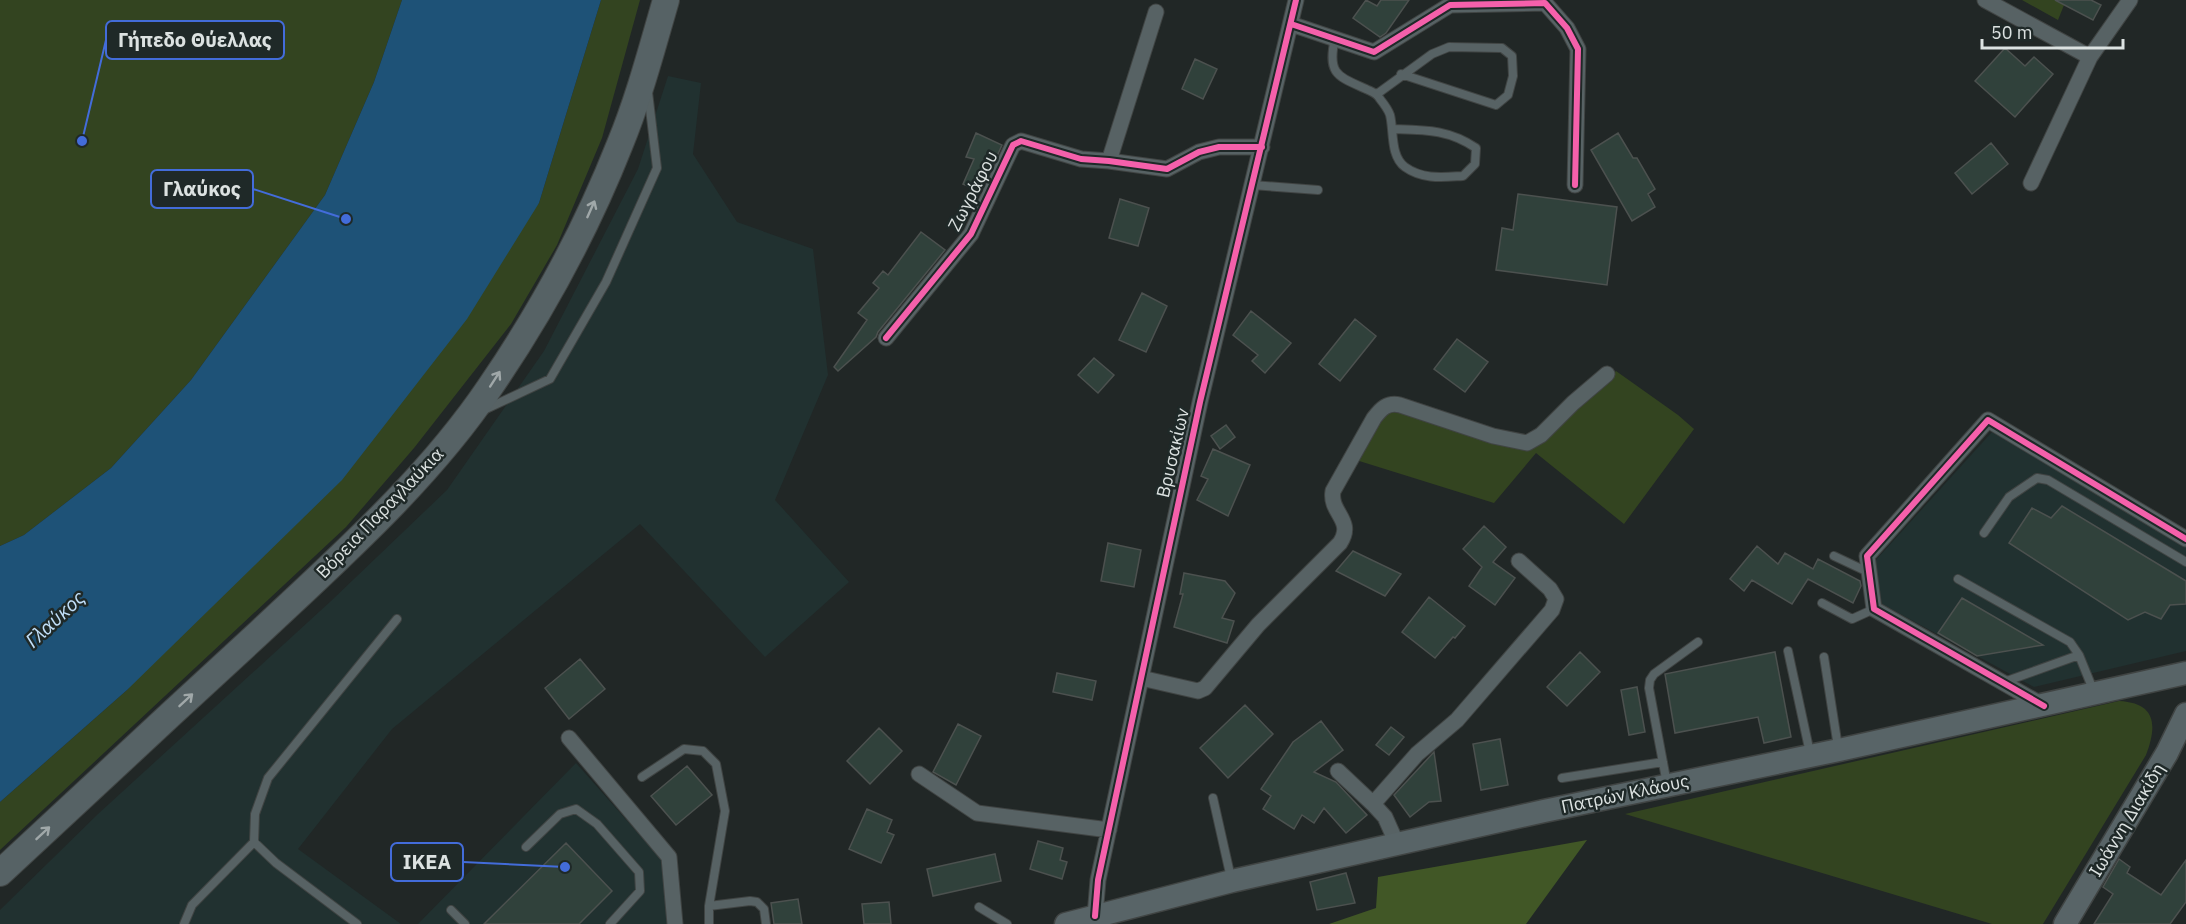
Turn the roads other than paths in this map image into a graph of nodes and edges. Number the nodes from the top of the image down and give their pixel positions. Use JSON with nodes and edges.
{"nodes":[{"id":1,"x":666,"y":0,"type":"edge"},
{"id":2,"x":1296,"y":0,"type":"edge"},
{"id":3,"x":1985,"y":0,"type":"edge"},
{"id":4,"x":2130,"y":0,"type":"edge"},
{"id":5,"x":1156,"y":12,"type":"dead end"},
{"id":6,"x":1291,"y":24,"type":"junction"},
{"id":7,"x":1335,"y":38,"type":"junction"},
{"id":8,"x":2090,"y":57,"type":"junction"},
{"id":9,"x":645,"y":73,"type":"junction"},
{"id":10,"x":1401,"y":74,"type":"junction"},
{"id":11,"x":1377,"y":94,"type":"junction"},
{"id":12,"x":1392,"y":129,"type":"junction"},
{"id":13,"x":1262,"y":147,"type":"junction"},
{"id":14,"x":1108,"y":161,"type":"junction"},
{"id":15,"x":2031,"y":183,"type":"dead end"},
{"id":16,"x":1252,"y":185,"type":"junction"},
{"id":17,"x":1575,"y":185,"type":"dead end"},
{"id":18,"x":1318,"y":190,"type":"dead end"},
{"id":19,"x":886,"y":338,"type":"dead end"},
{"id":20,"x":1607,"y":374,"type":"dead end"},
{"id":21,"x":466,"y":418,"type":"junction"},
{"id":22,"x":1984,"y":533,"type":"dead end"},
{"id":23,"x":2184,"y":533,"type":"edge"},
{"id":24,"x":1834,"y":556,"type":"dead end"},
{"id":25,"x":1519,"y":561,"type":"dead end"},
{"id":26,"x":2186,"y":562,"type":"edge"},
{"id":27,"x":1869,"y":573,"type":"junction"},
{"id":28,"x":1958,"y":579,"type":"dead end"},
{"id":29,"x":1822,"y":603,"type":"dead end"},
{"id":30,"x":1874,"y":609,"type":"junction"},
{"id":31,"x":397,"y":619,"type":"dead end"},
{"id":32,"x":1698,"y":642,"type":"dead end"},
{"id":33,"x":1788,"y":651,"type":"dead end"},
{"id":34,"x":2079,"y":655,"type":"junction"},
{"id":35,"x":1824,"y":657,"type":"dead end"},
{"id":36,"x":2186,"y":673,"type":"edge"},
{"id":37,"x":1141,"y":678,"type":"junction"},
{"id":38,"x":2003,"y":682,"type":"junction"},
{"id":39,"x":2095,"y":694,"type":"junction"},
{"id":40,"x":2044,"y":706,"type":"junction"},
{"id":41,"x":2186,"y":714,"type":"edge"},
{"id":42,"x":569,"y":738,"type":"dead end"},
{"id":43,"x":1839,"y":750,"type":"junction"},
{"id":44,"x":1810,"y":756,"type":"junction"},
{"id":45,"x":1663,"y":762,"type":"junction"},
{"id":46,"x":1338,"y":771,"type":"dead end"},
{"id":47,"x":919,"y":774,"type":"dead end"},
{"id":48,"x":642,"y":777,"type":"dead end"},
{"id":49,"x":1562,"y":778,"type":"dead end"},
{"id":50,"x":1668,"y":785,"type":"junction"},
{"id":51,"x":1213,"y":798,"type":"dead end"},
{"id":52,"x":1374,"y":804,"type":"junction"},
{"id":53,"x":1109,"y":830,"type":"junction"},
{"id":54,"x":254,"y":842,"type":"junction"},
{"id":55,"x":1396,"y":844,"type":"junction"},
{"id":56,"x":526,"y":847,"type":"dead end"},
{"id":57,"x":0,"y":873,"type":"edge"},
{"id":58,"x":1232,"y":881,"type":"junction"},
{"id":59,"x":710,"y":906,"type":"junction"},
{"id":60,"x":979,"y":907,"type":"dead end"},
{"id":61,"x":451,"y":909,"type":"dead end"},
{"id":62,"x":1095,"y":916,"type":"junction"},
{"id":63,"x":184,"y":924,"type":"edge"},
{"id":64,"x":357,"y":924,"type":"edge"},
{"id":65,"x":465,"y":924,"type":"edge"},
{"id":66,"x":610,"y":924,"type":"edge"},
{"id":67,"x":675,"y":924,"type":"edge"},
{"id":68,"x":709,"y":924,"type":"edge"},
{"id":69,"x":766,"y":924,"type":"edge"},
{"id":70,"x":1007,"y":924,"type":"edge"},
{"id":71,"x":1066,"y":924,"type":"edge"},
{"id":72,"x":2065,"y":924,"type":"edge"}],
"edges":[{"from":1,"to":9,"type":"main road","name":"Βόρεια Παραγλαύκια"},
{"from":2,"to":6,"type":"street","name":"Βρυσακίων"},
{"from":3,"to":8,"type":"street"},
{"from":4,"to":8,"type":"street"},
{"from":5,"to":14,"type":"street"},
{"from":6,"to":7,"type":"street"},
{"from":6,"to":13,"type":"street","name":"Βρυσακίων"},
{"from":7,"to":11,"type":"lane"},
{"from":7,"to":17,"type":"street"},
{"from":8,"to":15,"type":"street"},
{"from":21,"to":9,"type":"main road","name":"Βόρεια Παραγλαύκια","one_way":true},
{"from":9,"to":21,"type":"lane"},
{"from":10,"to":10,"type":"lane"},
{"from":10,"to":11,"type":"lane"},
{"from":11,"to":12,"type":"lane"},
{"from":12,"to":12,"type":"lane"},
{"from":13,"to":14,"type":"street","name":"Ζωγράφου"},
{"from":13,"to":16,"type":"street","name":"Βρυσακίων"},
{"from":14,"to":19,"type":"street","name":"Ζωγράφου"},
{"from":16,"to":18,"type":"lane"},
{"from":16,"to":37,"type":"street","name":"Βρυσακίων"},
{"from":20,"to":37,"type":"street"},
{"from":57,"to":21,"type":"main road","name":"Βόρεια Παραγλαύκια","one_way":true},
{"from":22,"to":26,"type":"lane"},
{"from":23,"to":27,"type":"street"},
{"from":24,"to":27,"type":"lane"},
{"from":25,"to":52,"type":"street"},
{"from":27,"to":30,"type":"street"},
{"from":28,"to":34,"type":"lane"},
{"from":29,"to":30,"type":"lane"},
{"from":30,"to":38,"type":"street"},
{"from":31,"to":54,"type":"lane"},
{"from":32,"to":45,"type":"lane"},
{"from":33,"to":44,"type":"lane"},
{"from":34,"to":38,"type":"lane"},
{"from":34,"to":39,"type":"lane"},
{"from":35,"to":43,"type":"lane"},
{"from":36,"to":39,"type":"main road","name":"Πατρών Κλάους"},
{"from":37,"to":53,"type":"street","name":"Βρυσακίων"},
{"from":38,"to":40,"type":"street"},
{"from":39,"to":40,"type":"main road","name":"Πατρών Κλάους"},
{"from":40,"to":43,"type":"main road","name":"Πατρών Κλάους"},
{"from":41,"to":72,"type":"main road","name":"Ιωάννη Διακίδη"},
{"from":42,"to":67,"type":"street"},
{"from":43,"to":44,"type":"main road","name":"Πατρών Κλάους"},
{"from":44,"to":50,"type":"main road","name":"Πατρών Κλάους"},
{"from":45,"to":49,"type":"lane"},
{"from":45,"to":50,"type":"lane"},
{"from":46,"to":52,"type":"street"},
{"from":47,"to":53,"type":"street"},
{"from":48,"to":59,"type":"lane"},
{"from":50,"to":55,"type":"main road","name":"Πατρών Κλάους"},
{"from":51,"to":58,"type":"lane"},
{"from":52,"to":55,"type":"street"},
{"from":53,"to":62,"type":"street","name":"Βρυσακίων"},
{"from":54,"to":63,"type":"lane"},
{"from":54,"to":64,"type":"lane"},
{"from":55,"to":58,"type":"main road","name":"Πατρών Κλάους"},
{"from":56,"to":66,"type":"lane"},
{"from":58,"to":62,"type":"main road","name":"Πατρών Κλάους"},
{"from":59,"to":68,"type":"lane"},
{"from":59,"to":69,"type":"lane"},
{"from":60,"to":70,"type":"lane"},
{"from":61,"to":65,"type":"lane"},
{"from":62,"to":71,"type":"main road","name":"Πατρών Κλάους"}]}
